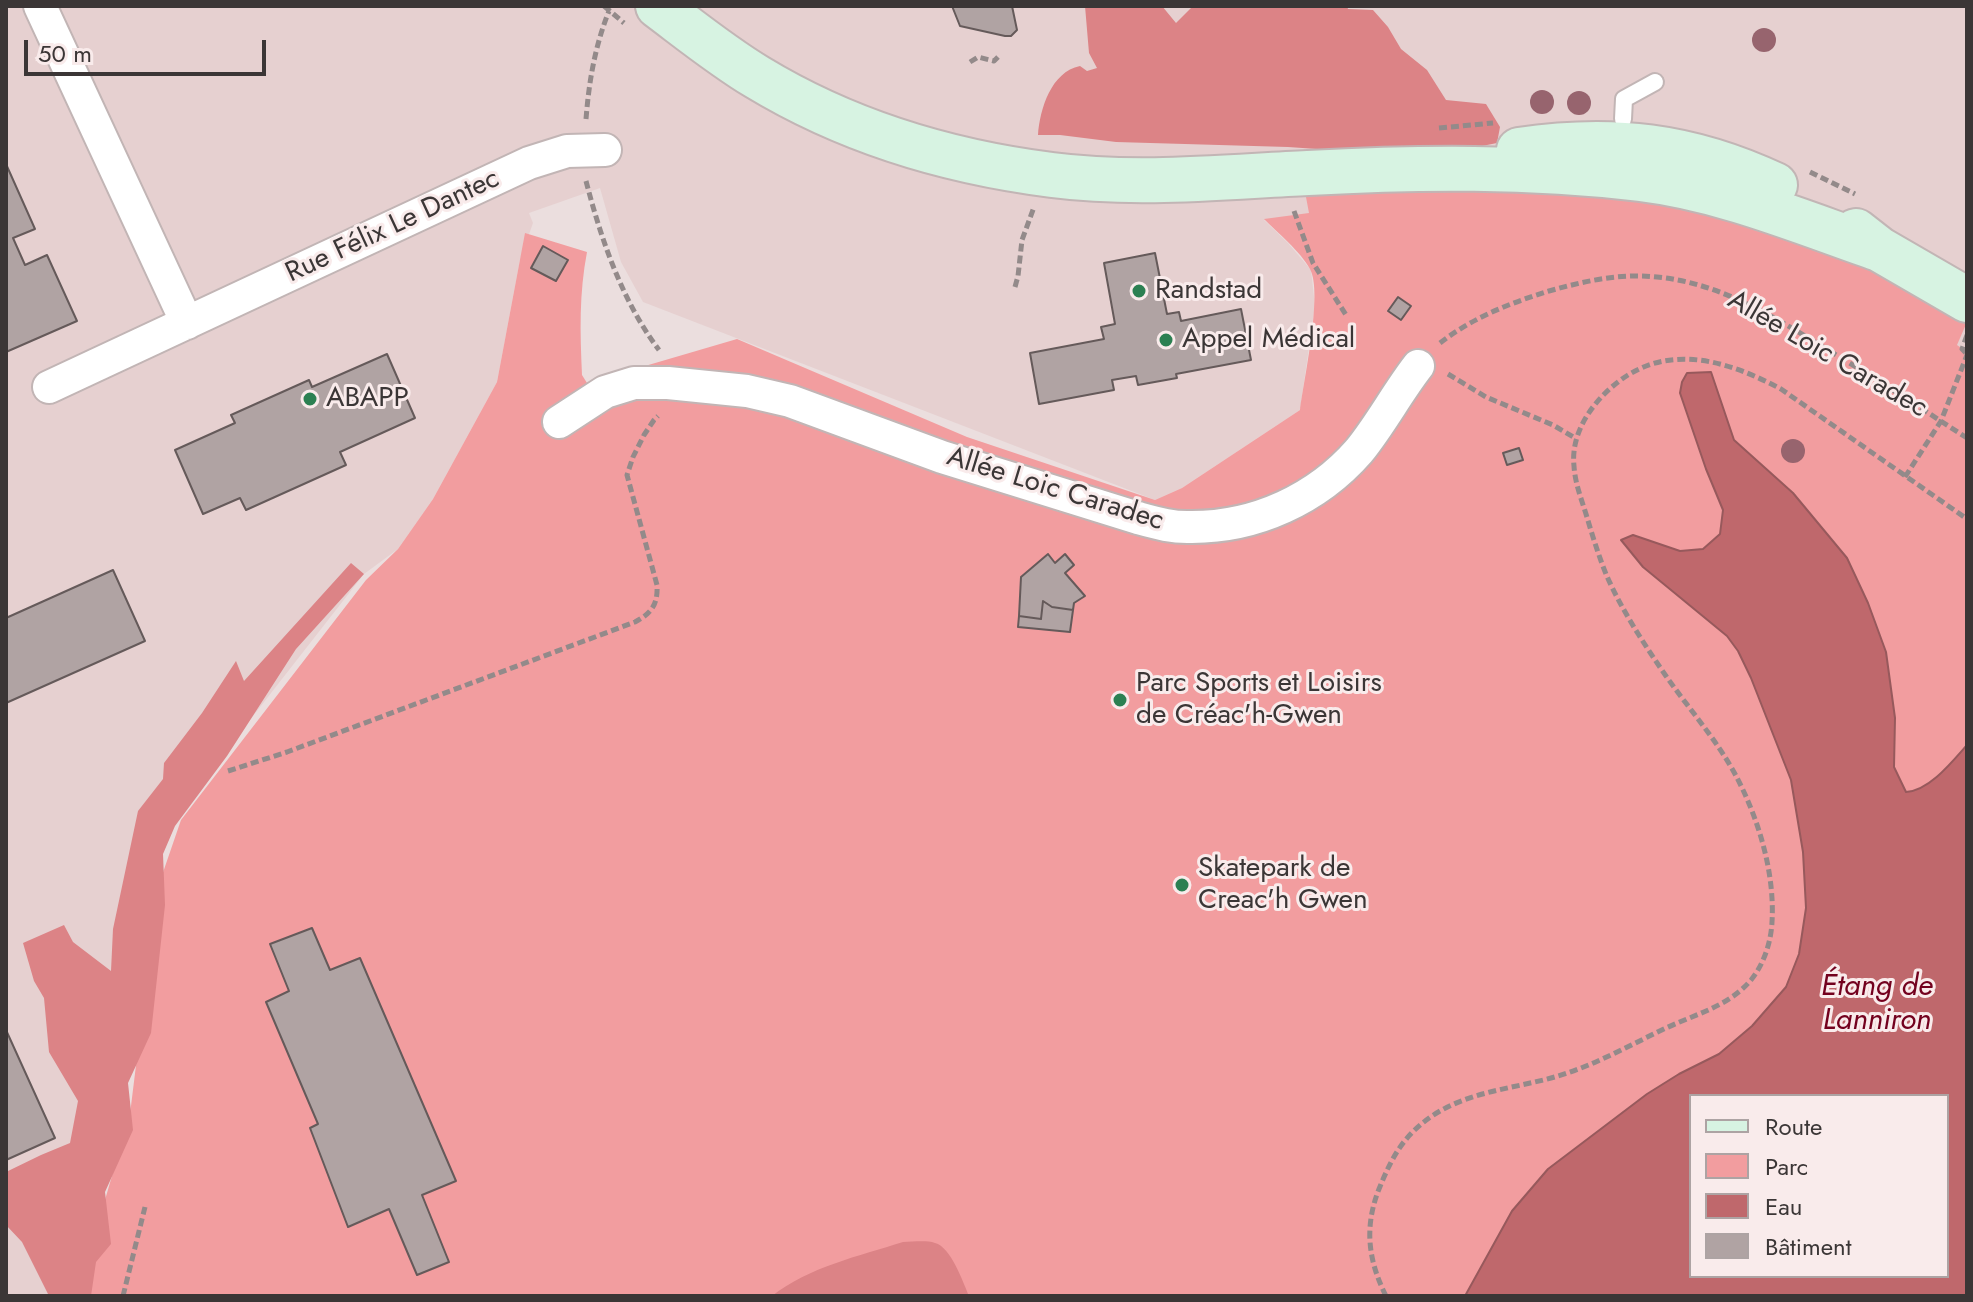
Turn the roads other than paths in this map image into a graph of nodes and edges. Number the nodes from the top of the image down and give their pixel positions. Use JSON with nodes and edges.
{"nodes":[{"id":1,"x":40,"y":6,"type":"edge"},
{"id":2,"x":670,"y":12,"type":"edge"},
{"id":3,"x":1655,"y":82,"type":"dead end"},
{"id":4,"x":1694,"y":130,"type":"dead end"},
{"id":5,"x":1636,"y":132,"type":"junction"},
{"id":6,"x":594,"y":150,"type":"road end"},
{"id":7,"x":1402,"y":168,"type":"junction"},
{"id":8,"x":1565,"y":173,"type":"junction"},
{"id":9,"x":1689,"y":188,"type":"junction"},
{"id":10,"x":1879,"y":249,"type":"junction"},
{"id":11,"x":1967,"y":300,"type":"edge"},
{"id":12,"x":187,"y":323,"type":"junction"},
{"id":13,"x":1418,"y":366,"type":"road end"},
{"id":14,"x":62,"y":381,"type":"dead end"},
{"id":15,"x":559,"y":422,"type":"dead end"}],
"edges":[{"from":1,"to":12,"type":"street"},
{"from":2,"to":7,"type":"street"},
{"from":3,"to":5,"type":"lane"},
{"from":4,"to":5,"type":"street"},
{"from":5,"to":7,"type":"street"},
{"from":5,"to":8,"type":"street"},
{"from":5,"to":9,"type":"street"},
{"from":5,"to":10,"type":"street"},
{"from":6,"to":12,"type":"street","name":"Rue Félix Le Dantec"},
{"from":7,"to":8,"type":"street"},
{"from":8,"to":9,"type":"street"},
{"from":9,"to":10,"type":"street"},
{"from":10,"to":11,"type":"street"},
{"from":12,"to":14,"type":"street","name":"Rue Félix Le Dantec"},
{"from":13,"to":15,"type":"street","name":"Allée Loic Caradec"}]}
